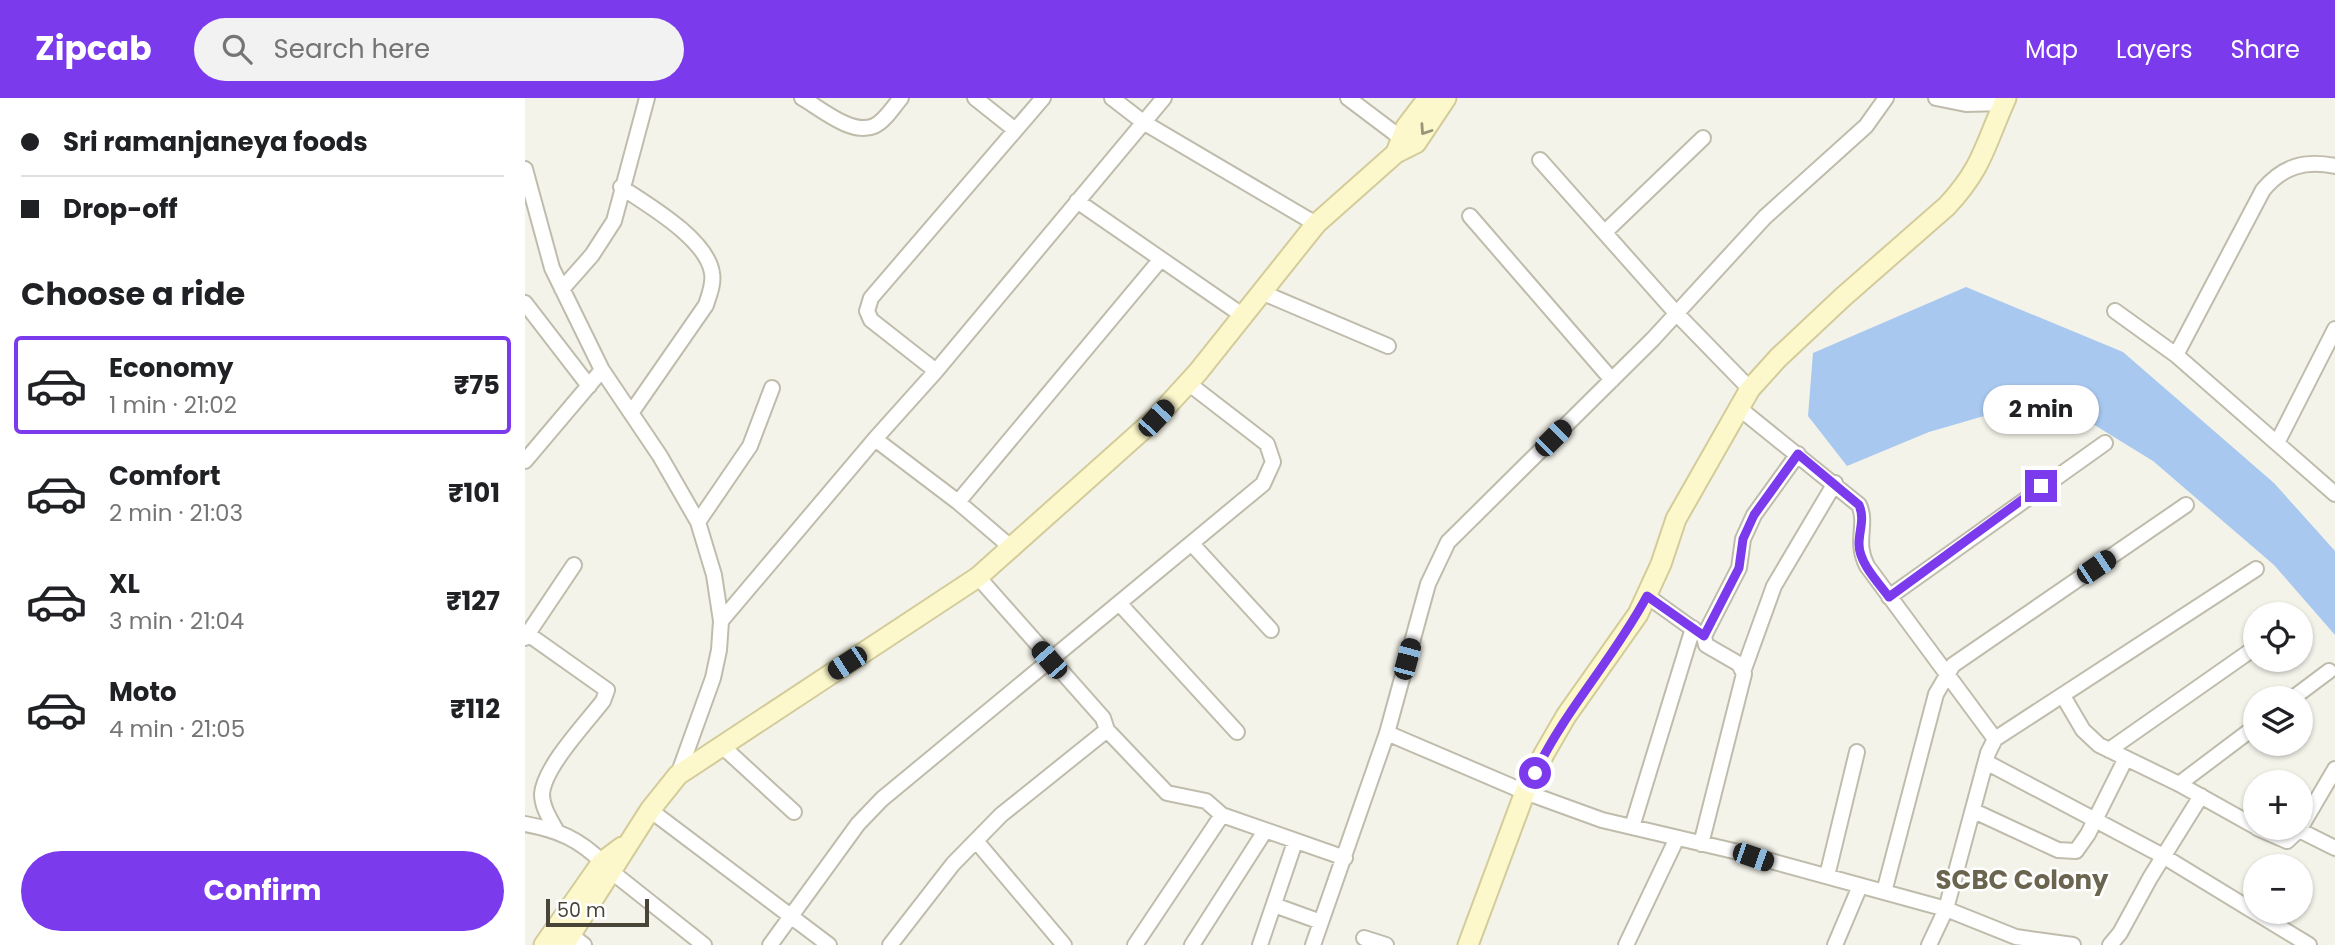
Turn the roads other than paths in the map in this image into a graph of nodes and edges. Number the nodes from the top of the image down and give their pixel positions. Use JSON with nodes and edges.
{"nodes":[{"id":1,"x":647,"y":98,"type":"edge"},
{"id":2,"x":802,"y":98,"type":"edge"},
{"id":3,"x":901,"y":98,"type":"edge"},
{"id":4,"x":975,"y":98,"type":"edge"},
{"id":5,"x":1043,"y":98,"type":"edge"},
{"id":6,"x":1112,"y":98,"type":"edge"},
{"id":7,"x":1164,"y":98,"type":"edge"},
{"id":8,"x":1347,"y":98,"type":"edge"},
{"id":9,"x":1428,"y":98,"type":"edge"},
{"id":10,"x":1446,"y":98,"type":"edge"},
{"id":11,"x":1887,"y":98,"type":"edge"},
{"id":12,"x":1936,"y":98,"type":"edge"},
{"id":13,"x":2005,"y":101,"type":"edge"},
{"id":14,"x":1143,"y":122,"type":"junction"},
{"id":15,"x":1014,"y":130,"type":"junction"},
{"id":16,"x":1703,"y":138,"type":"dead end"},
{"id":17,"x":1398,"y":146,"type":"junction"},
{"id":18,"x":1540,"y":160,"type":"dead end"},
{"id":19,"x":2335,"y":166,"type":"edge"},
{"id":20,"x":525,"y":169,"type":"edge"},
{"id":21,"x":621,"y":187,"type":"junction"},
{"id":22,"x":1077,"y":201,"type":"junction"},
{"id":23,"x":1470,"y":216,"type":"dead end"},
{"id":24,"x":1316,"y":224,"type":"junction"},
{"id":25,"x":1605,"y":232,"type":"junction"},
{"id":26,"x":1161,"y":259,"type":"junction"},
{"id":27,"x":562,"y":289,"type":"junction"},
{"id":28,"x":1261,"y":292,"type":"junction"},
{"id":29,"x":525,"y":303,"type":"edge"},
{"id":30,"x":2115,"y":312,"type":"dead end"},
{"id":31,"x":1676,"y":313,"type":"junction"},
{"id":32,"x":1242,"y":315,"type":"junction"},
{"id":33,"x":2335,"y":329,"type":"edge"},
{"id":34,"x":1388,"y":346,"type":"dead end"},
{"id":35,"x":2176,"y":355,"type":"junction"},
{"id":36,"x":603,"y":370,"type":"junction"},
{"id":37,"x":936,"y":371,"type":"junction"},
{"id":38,"x":1612,"y":380,"type":"junction"},
{"id":39,"x":1188,"y":383,"type":"junction"},
{"id":40,"x":589,"y":386,"type":"junction"},
{"id":41,"x":772,"y":388,"type":"dead end"},
{"id":42,"x":1750,"y":389,"type":"junction"},
{"id":43,"x":1739,"y":408,"type":"junction"},
{"id":44,"x":631,"y":413,"type":"junction"},
{"id":45,"x":875,"y":439,"type":"junction"},
{"id":46,"x":2278,"y":441,"type":"junction"},
{"id":47,"x":2105,"y":443,"type":"dead end"},
{"id":48,"x":1798,"y":454,"type":"junction"},
{"id":49,"x":525,"y":461,"type":"edge"},
{"id":50,"x":1835,"y":483,"type":"junction"},
{"id":51,"x":2335,"y":494,"type":"edge"},
{"id":52,"x":958,"y":502,"type":"junction"},
{"id":53,"x":2186,"y":505,"type":"dead end"},
{"id":54,"x":698,"y":522,"type":"junction"},
{"id":55,"x":1192,"y":544,"type":"junction"},
{"id":56,"x":1013,"y":549,"type":"junction"},
{"id":57,"x":574,"y":565,"type":"dead end"},
{"id":58,"x":2256,"y":569,"type":"dead end"},
{"id":59,"x":978,"y":577,"type":"junction"},
{"id":60,"x":1647,"y":596,"type":"junction"},
{"id":61,"x":1889,"y":597,"type":"junction"},
{"id":62,"x":1119,"y":603,"type":"junction"},
{"id":63,"x":721,"y":621,"type":"junction"},
{"id":64,"x":1271,"y":630,"type":"dead end"},
{"id":65,"x":1698,"y":632,"type":"junction"},
{"id":66,"x":526,"y":635,"type":"edge"},
{"id":67,"x":2243,"y":656,"type":"edge"},
{"id":68,"x":1049,"y":660,"type":"junction"},
{"id":69,"x":1744,"y":669,"type":"junction"},
{"id":70,"x":2329,"y":671,"type":"dead end"},
{"id":71,"x":1946,"y":674,"type":"junction"},
{"id":72,"x":2309,"y":686,"type":"edge"},
{"id":73,"x":2063,"y":696,"type":"junction"},
{"id":74,"x":1107,"y":730,"type":"junction"},
{"id":75,"x":1237,"y":732,"type":"dead end"},
{"id":76,"x":1387,"y":733,"type":"junction"},
{"id":77,"x":2243,"y":736,"type":"edge"},
{"id":78,"x":1995,"y":739,"type":"junction"},
{"id":79,"x":722,"y":746,"type":"junction"},
{"id":80,"x":2109,"y":750,"type":"junction"},
{"id":81,"x":1857,"y":752,"type":"dead end"},
{"id":82,"x":2126,"y":758,"type":"junction"},
{"id":83,"x":1986,"y":762,"type":"junction"},
{"id":84,"x":2335,"y":769,"type":"edge"},
{"id":85,"x":678,"y":775,"type":"junction"},
{"id":86,"x":2179,"y":784,"type":"junction"},
{"id":87,"x":1525,"y":792,"type":"junction"},
{"id":88,"x":2201,"y":796,"type":"junction"},
{"id":89,"x":2313,"y":806,"type":"edge"},
{"id":90,"x":650,"y":810,"type":"junction"},
{"id":91,"x":1974,"y":811,"type":"junction"},
{"id":92,"x":794,"y":812,"type":"dead end"},
{"id":93,"x":1222,"y":815,"type":"junction"},
{"id":94,"x":2096,"y":818,"type":"junction"},
{"id":95,"x":2243,"y":820,"type":"edge"},
{"id":96,"x":525,"y":824,"type":"edge"},
{"id":97,"x":1632,"y":827,"type":"junction"},
{"id":98,"x":556,"y":830,"type":"junction"},
{"id":99,"x":1265,"y":831,"type":"junction"},
{"id":100,"x":2313,"y":835,"type":"edge"},
{"id":101,"x":1677,"y":838,"type":"junction"},
{"id":102,"x":977,"y":842,"type":"junction"},
{"id":103,"x":1295,"y":842,"type":"junction"},
{"id":104,"x":1701,"y":844,"type":"junction"},
{"id":105,"x":2335,"y":848,"type":"edge"},
{"id":106,"x":2163,"y":856,"type":"junction"},
{"id":107,"x":1345,"y":858,"type":"junction"},
{"id":108,"x":607,"y":867,"type":"junction"},
{"id":109,"x":1827,"y":876,"type":"junction"},
{"id":110,"x":1860,"y":886,"type":"junction"},
{"id":111,"x":1884,"y":892,"type":"junction"},
{"id":112,"x":1274,"y":905,"type":"junction"},
{"id":113,"x":1946,"y":909,"type":"junction"},
{"id":114,"x":791,"y":917,"type":"junction"},
{"id":115,"x":1321,"y":922,"type":"junction"},
{"id":116,"x":1364,"y":938,"type":"dead end"},
{"id":117,"x":573,"y":942,"type":"edge"},
{"id":118,"x":544,"y":945,"type":"edge"},
{"id":119,"x":704,"y":945,"type":"edge"},
{"id":120,"x":771,"y":945,"type":"edge"},
{"id":121,"x":829,"y":945,"type":"edge"},
{"id":122,"x":890,"y":945,"type":"edge"},
{"id":123,"x":1064,"y":945,"type":"edge"},
{"id":124,"x":1135,"y":945,"type":"edge"},
{"id":125,"x":1192,"y":945,"type":"edge"},
{"id":126,"x":1260,"y":945,"type":"edge"},
{"id":127,"x":1313,"y":945,"type":"edge"},
{"id":128,"x":1386,"y":945,"type":"edge"},
{"id":129,"x":1468,"y":945,"type":"edge"},
{"id":130,"x":1626,"y":945,"type":"edge"},
{"id":131,"x":1835,"y":945,"type":"edge"},
{"id":132,"x":1929,"y":945,"type":"edge"},
{"id":133,"x":2073,"y":945,"type":"edge"},
{"id":134,"x":2110,"y":945,"type":"edge"},
{"id":135,"x":2309,"y":945,"type":"edge"}],
"edges":[{"from":1,"to":21,"type":"street"},
{"from":2,"to":3,"type":"street"},
{"from":4,"to":15,"type":"street"},
{"from":5,"to":15,"type":"street"},
{"from":6,"to":14,"type":"street"},
{"from":7,"to":14,"type":"street"},
{"from":8,"to":17,"type":"street"},
{"from":9,"to":17,"type":"street"},
{"from":10,"to":17,"type":"street","one_way":true},
{"from":11,"to":31,"type":"street"},
{"from":12,"to":13,"type":"street"},
{"from":13,"to":42,"type":"street"},
{"from":14,"to":22,"type":"street"},
{"from":14,"to":24,"type":"street"},
{"from":15,"to":37,"type":"street"},
{"from":16,"to":25,"type":"street"},
{"from":17,"to":24,"type":"street"},
{"from":18,"to":25,"type":"street"},
{"from":19,"to":35,"type":"street"},
{"from":20,"to":27,"type":"street"},
{"from":21,"to":27,"type":"street"},
{"from":21,"to":44,"type":"street"},
{"from":22,"to":26,"type":"street"},
{"from":22,"to":37,"type":"street"},
{"from":23,"to":38,"type":"street"},
{"from":24,"to":28,"type":"street"},
{"from":25,"to":31,"type":"street"},
{"from":26,"to":32,"type":"street"},
{"from":26,"to":52,"type":"street"},
{"from":27,"to":36,"type":"street"},
{"from":28,"to":32,"type":"street"},
{"from":28,"to":34,"type":"street"},
{"from":29,"to":40,"type":"street"},
{"from":30,"to":35,"type":"street"},
{"from":31,"to":38,"type":"street"},
{"from":31,"to":42,"type":"street"},
{"from":32,"to":39,"type":"street"},
{"from":33,"to":46,"type":"street"},
{"from":35,"to":46,"type":"street"},
{"from":36,"to":40,"type":"street"},
{"from":36,"to":44,"type":"street"},
{"from":37,"to":45,"type":"street"},
{"from":38,"to":76,"type":"street"},
{"from":39,"to":55,"type":"street"},
{"from":39,"to":56,"type":"street"},
{"from":40,"to":49,"type":"street"},
{"from":41,"to":54,"type":"street"},
{"from":42,"to":43,"type":"street"},
{"from":43,"to":48,"type":"street"},
{"from":43,"to":60,"type":"street"},
{"from":44,"to":54,"type":"street"},
{"from":45,"to":52,"type":"street"},
{"from":45,"to":63,"type":"street"},
{"from":46,"to":51,"type":"street"},
{"from":47,"to":61,"type":"street"},
{"from":48,"to":50,"type":"street"},
{"from":48,"to":65,"type":"street"},
{"from":50,"to":61,"type":"street"},
{"from":50,"to":69,"type":"street"},
{"from":52,"to":56,"type":"street"},
{"from":53,"to":71,"type":"street"},
{"from":54,"to":63,"type":"street"},
{"from":55,"to":62,"type":"street"},
{"from":55,"to":64,"type":"street"},
{"from":56,"to":59,"type":"street"},
{"from":57,"to":66,"type":"street"},
{"from":58,"to":73,"type":"street"},
{"from":59,"to":68,"type":"street"},
{"from":59,"to":79,"type":"street"},
{"from":60,"to":65,"type":"street"},
{"from":60,"to":87,"type":"street"},
{"from":61,"to":71,"type":"street"},
{"from":62,"to":68,"type":"street"},
{"from":62,"to":75,"type":"street"},
{"from":63,"to":85,"type":"street"},
{"from":65,"to":69,"type":"street"},
{"from":65,"to":97,"type":"street"},
{"from":66,"to":98,"type":"street"},
{"from":67,"to":80,"type":"street"},
{"from":68,"to":74,"type":"street"},
{"from":68,"to":114,"type":"street"},
{"from":69,"to":104,"type":"street"},
{"from":70,"to":72,"type":"street"},
{"from":71,"to":78,"type":"street"},
{"from":71,"to":111,"type":"street"},
{"from":73,"to":78,"type":"street"},
{"from":73,"to":80,"type":"street"},
{"from":74,"to":93,"type":"street"},
{"from":74,"to":102,"type":"street"},
{"from":76,"to":87,"type":"street"},
{"from":76,"to":107,"type":"street"},
{"from":77,"to":86,"type":"street"},
{"from":78,"to":83,"type":"street"},
{"from":79,"to":85,"type":"street"},
{"from":79,"to":92,"type":"street"},
{"from":80,"to":82,"type":"street"},
{"from":81,"to":109,"type":"street"},
{"from":82,"to":86,"type":"street"},
{"from":82,"to":94,"type":"street"},
{"from":83,"to":91,"type":"street"},
{"from":83,"to":94,"type":"street"},
{"from":84,"to":89,"type":"street"},
{"from":85,"to":90,"type":"street"},
{"from":86,"to":88,"type":"street"},
{"from":87,"to":97,"type":"street"},
{"from":87,"to":129,"type":"street"},
{"from":88,"to":95,"type":"street"},
{"from":88,"to":106,"type":"street"},
{"from":90,"to":108,"type":"street"},
{"from":90,"to":114,"type":"street"},
{"from":91,"to":94,"type":"street"},
{"from":91,"to":113,"type":"street"},
{"from":93,"to":99,"type":"street"},
{"from":93,"to":124,"type":"street"},
{"from":94,"to":106,"type":"street"},
{"from":96,"to":98,"type":"street"},
{"from":97,"to":101,"type":"street"},
{"from":98,"to":108,"type":"street"},
{"from":99,"to":103,"type":"street"},
{"from":99,"to":125,"type":"street"},
{"from":100,"to":105,"type":"street"},
{"from":101,"to":104,"type":"street"},
{"from":101,"to":130,"type":"street"},
{"from":102,"to":122,"type":"street"},
{"from":102,"to":123,"type":"street"},
{"from":103,"to":107,"type":"street"},
{"from":103,"to":112,"type":"street"},
{"from":104,"to":109,"type":"street"},
{"from":106,"to":134,"type":"street"},
{"from":106,"to":135,"type":"street"},
{"from":107,"to":115,"type":"street"},
{"from":108,"to":117,"type":"street"},
{"from":108,"to":118,"type":"street"},
{"from":108,"to":119,"type":"street"},
{"from":109,"to":110,"type":"street"},
{"from":110,"to":111,"type":"street"},
{"from":110,"to":131,"type":"street"},
{"from":111,"to":113,"type":"street"},
{"from":112,"to":115,"type":"street"},
{"from":112,"to":126,"type":"street"},
{"from":113,"to":132,"type":"street"},
{"from":113,"to":133,"type":"street"},
{"from":114,"to":120,"type":"street"},
{"from":114,"to":121,"type":"street"},
{"from":115,"to":127,"type":"street"},
{"from":116,"to":128,"type":"street"}]}
